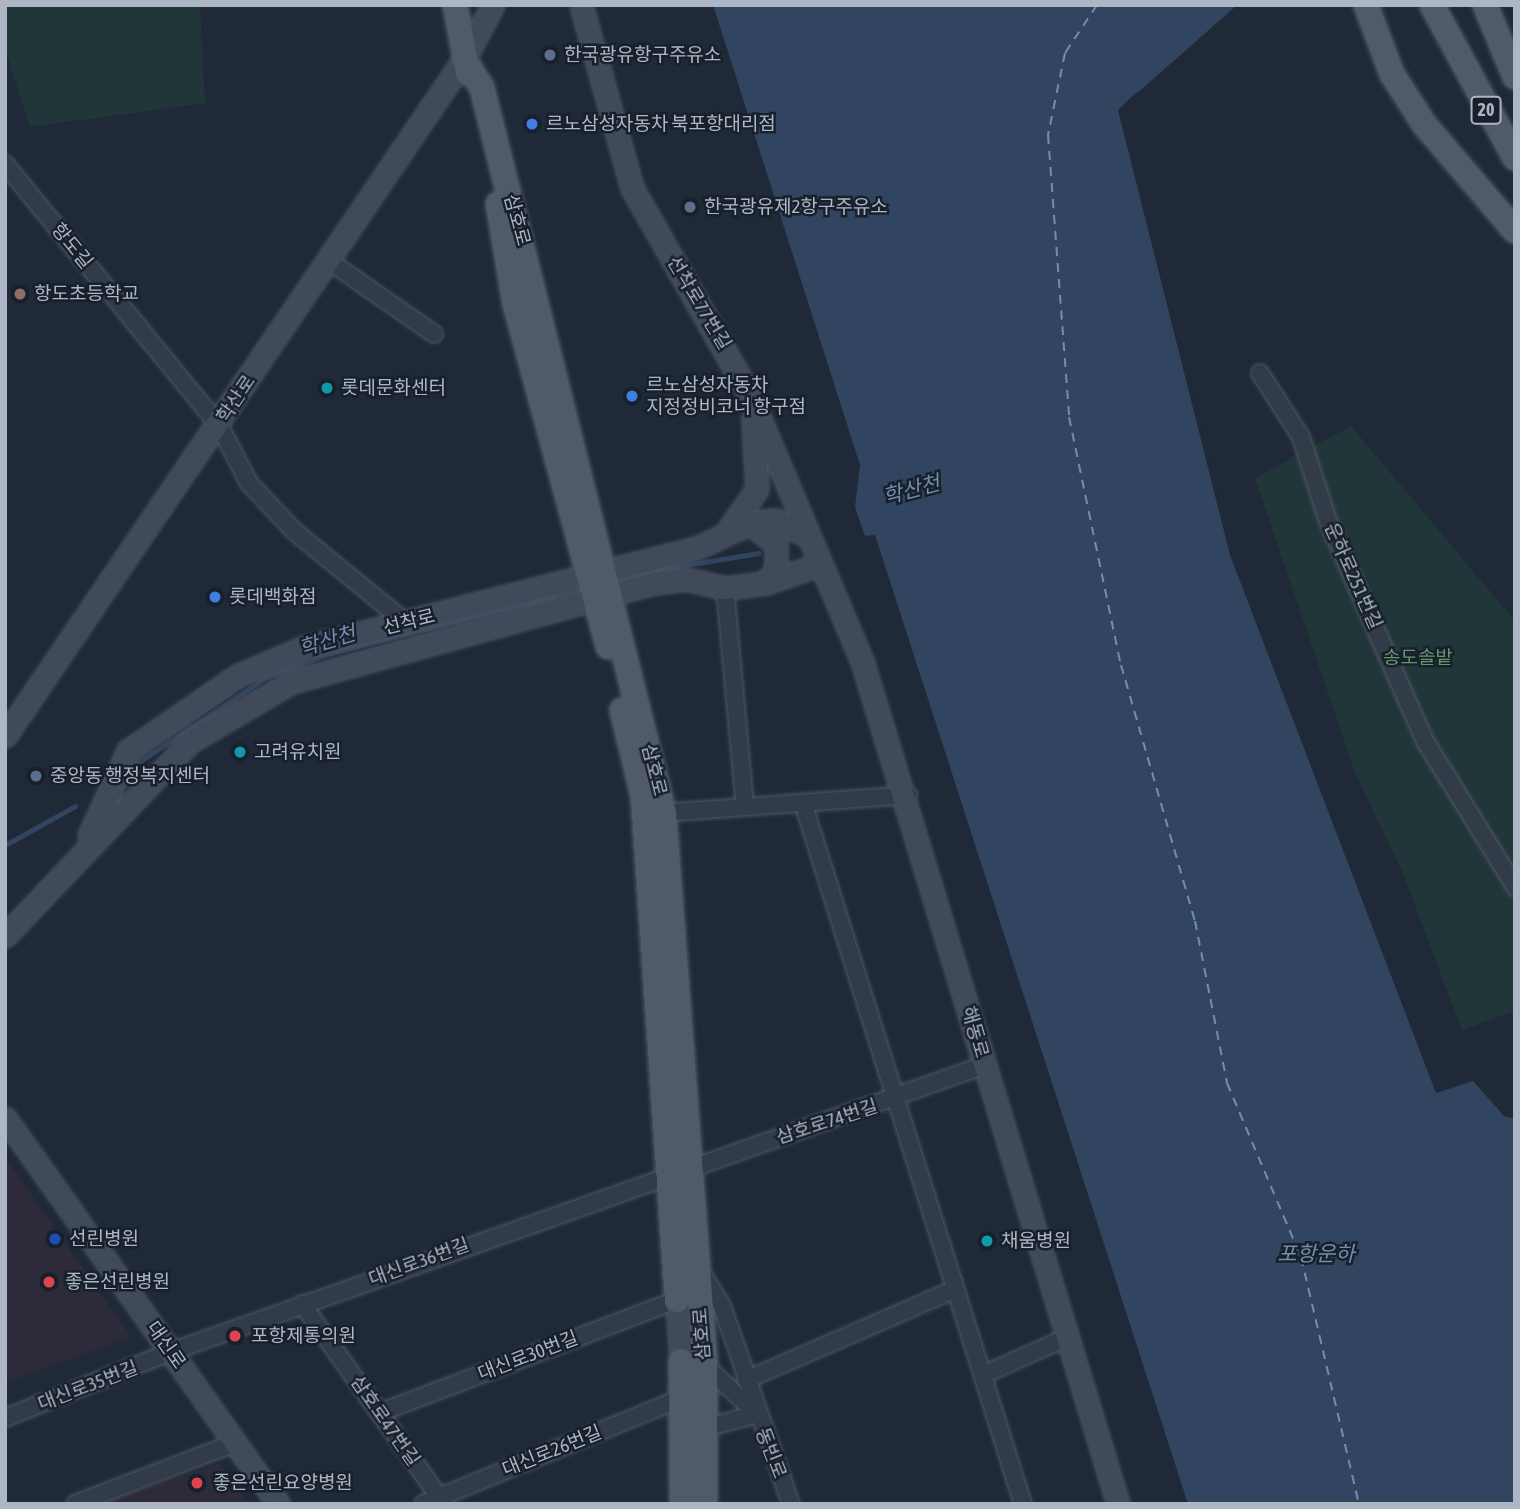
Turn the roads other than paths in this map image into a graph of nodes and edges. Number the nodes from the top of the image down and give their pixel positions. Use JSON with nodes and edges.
{"nodes":[{"id":1,"x":455,"y":5,"type":"edge"},
{"id":2,"x":494,"y":5,"type":"edge"},
{"id":3,"x":567,"y":5,"type":"edge"},
{"id":4,"x":581,"y":5,"type":"edge"},
{"id":5,"x":1366,"y":5,"type":"edge"},
{"id":6,"x":1432,"y":5,"type":"edge"},
{"id":7,"x":1485,"y":5,"type":"edge"},
{"id":8,"x":588,"y":39,"type":"junction"},
{"id":9,"x":464,"y":59,"type":"junction"},
{"id":10,"x":1515,"y":76,"type":"edge"},
{"id":11,"x":1515,"y":158,"type":"edge"},
{"id":12,"x":5,"y":164,"type":"edge"},
{"id":13,"x":1515,"y":231,"type":"edge"},
{"id":14,"x":329,"y":261,"type":"junction"},
{"id":15,"x":434,"y":334,"type":"dead end"},
{"id":16,"x":1260,"y":373,"type":"dead end"},
{"id":17,"x":750,"y":396,"type":"junction"},
{"id":18,"x":219,"y":425,"type":"junction"},
{"id":19,"x":751,"y":523,"type":"junction"},
{"id":20,"x":728,"y":530,"type":"junction"},
{"id":21,"x":808,"y":536,"type":"junction"},
{"id":22,"x":820,"y":564,"type":"junction"},
{"id":23,"x":766,"y":583,"type":"junction"},
{"id":24,"x":597,"y":588,"type":"junction"},
{"id":25,"x":725,"y":588,"type":"junction"},
{"id":26,"x":405,"y":622,"type":"junction"},
{"id":27,"x":5,"y":736,"type":"edge"},
{"id":28,"x":908,"y":795,"type":"junction"},
{"id":29,"x":803,"y":803,"type":"junction"},
{"id":30,"x":745,"y":807,"type":"junction"},
{"id":31,"x":664,"y":813,"type":"junction"},
{"id":32,"x":84,"y":847,"type":"junction"},
{"id":33,"x":1515,"y":887,"type":"edge"},
{"id":34,"x":5,"y":936,"type":"edge"},
{"id":35,"x":985,"y":1065,"type":"junction"},
{"id":36,"x":896,"y":1099,"type":"junction"},
{"id":37,"x":5,"y":1118,"type":"edge"},
{"id":38,"x":680,"y":1170,"type":"junction"},
{"id":39,"x":697,"y":1264,"type":"junction"},
{"id":40,"x":955,"y":1289,"type":"junction"},
{"id":41,"x":677,"y":1300,"type":"junction"},
{"id":42,"x":302,"y":1304,"type":"junction"},
{"id":43,"x":1068,"y":1337,"type":"junction"},
{"id":44,"x":170,"y":1352,"type":"junction"},
{"id":45,"x":693,"y":1361,"type":"junction"},
{"id":46,"x":983,"y":1375,"type":"junction"},
{"id":47,"x":746,"y":1380,"type":"junction"},
{"id":48,"x":681,"y":1398,"type":"junction"},
{"id":49,"x":379,"y":1413,"type":"junction"},
{"id":50,"x":757,"y":1414,"type":"junction"},
{"id":51,"x":5,"y":1418,"type":"edge"},
{"id":52,"x":705,"y":1428,"type":"junction"},
{"id":53,"x":235,"y":1443,"type":"junction"},
{"id":54,"x":441,"y":1501,"type":"edge"},
{"id":55,"x":75,"y":1504,"type":"edge"},
{"id":56,"x":278,"y":1504,"type":"edge"},
{"id":57,"x":423,"y":1504,"type":"edge"},
{"id":58,"x":682,"y":1504,"type":"edge"},
{"id":59,"x":705,"y":1504,"type":"edge"},
{"id":60,"x":791,"y":1504,"type":"edge"},
{"id":61,"x":1023,"y":1504,"type":"edge"},
{"id":62,"x":1118,"y":1504,"type":"edge"}],
"edges":[{"from":1,"to":9,"type":"main road","name":"삼호로"},
{"from":2,"to":9,"type":"street","name":"학산로"},
{"from":3,"to":8,"type":"street"},
{"from":4,"to":8,"type":"street"},
{"from":5,"to":13,"type":"main road"},
{"from":6,"to":11,"type":"main road","number":"20"},
{"from":7,"to":10,"type":"main road"},
{"from":8,"to":17,"type":"street","name":"선착로77번길"},
{"from":9,"to":14,"type":"street","name":"학산로"},
{"from":9,"to":24,"type":"main road","name":"삼호로"},
{"from":12,"to":18,"type":"street","name":"항도길"},
{"from":14,"to":15,"type":"street"},
{"from":14,"to":18,"type":"street","name":"학산로"},
{"from":16,"to":33,"type":"street","name":"운하로251번길"},
{"from":17,"to":20,"type":"street"},
{"from":17,"to":21,"type":"street","name":"선착로77번길"},
{"from":18,"to":26,"type":"street","name":"항도길"},
{"from":18,"to":27,"type":"street","name":"학산로"},
{"from":19,"to":20,"type":"street","name":"선착로"},
{"from":19,"to":21,"type":"street","name":"선착로"},
{"from":19,"to":23,"type":"street"},
{"from":20,"to":24,"type":"street","name":"선착로"},
{"from":21,"to":22,"type":"street","name":"선착로77번길"},
{"from":22,"to":23,"type":"street","name":"선착로"},
{"from":22,"to":28,"type":"street","name":"해동로"},
{"from":23,"to":25,"type":"street","name":"선착로"},
{"from":24,"to":25,"type":"street","name":"선착로"},
{"from":24,"to":26,"type":"street","name":"선착로"},
{"from":24,"to":31,"type":"main road","name":"삼호로"},
{"from":24,"to":32,"type":"street","name":"선착로"},
{"from":24,"to":38,"type":"main road","name":"삼호로"},
{"from":25,"to":30,"type":"street"},
{"from":26,"to":32,"type":"street","name":"선착로"},
{"from":28,"to":29,"type":"street"},
{"from":28,"to":35,"type":"street","name":"해동로"},
{"from":29,"to":30,"type":"street"},
{"from":29,"to":36,"type":"street"},
{"from":30,"to":31,"type":"street"},
{"from":31,"to":38,"type":"main road","name":"삼호로"},
{"from":32,"to":34,"type":"street","name":"선착로"},
{"from":35,"to":36,"type":"street","name":"삼호로74번길"},
{"from":35,"to":43,"type":"street","name":"해동로"},
{"from":36,"to":38,"type":"street","name":"삼호로74번길"},
{"from":36,"to":40,"type":"street"},
{"from":37,"to":44,"type":"street","name":"대신로"},
{"from":38,"to":39,"type":"main road","name":"삼호로"},
{"from":38,"to":41,"type":"main road","name":"삼호로"},
{"from":38,"to":42,"type":"street","name":"대신로36번길"},
{"from":39,"to":45,"type":"main road","name":"삼호로"},
{"from":39,"to":47,"type":"street"},
{"from":40,"to":46,"type":"street"},
{"from":40,"to":47,"type":"street"},
{"from":41,"to":45,"type":"street","name":"삼호로"},
{"from":41,"to":49,"type":"street","name":"대신로30번길"},
{"from":42,"to":44,"type":"street","name":"대신로36번길"},
{"from":42,"to":49,"type":"street","name":"삼호로47번길"},
{"from":43,"to":46,"type":"street"},
{"from":43,"to":62,"type":"street","name":"해동로"},
{"from":44,"to":51,"type":"street","name":"대신로35번길"},
{"from":44,"to":53,"type":"street","name":"대신로"},
{"from":45,"to":48,"type":"main road","name":"삼호로"},
{"from":45,"to":50,"type":"street","name":"동빈로"},
{"from":45,"to":52,"type":"main road","name":"삼호로"},
{"from":46,"to":61,"type":"street"},
{"from":47,"to":50,"type":"street"},
{"from":48,"to":54,"type":"street","name":"대신로26번길"},
{"from":48,"to":58,"type":"main road","name":"삼호로"},
{"from":49,"to":54,"type":"street","name":"삼호로47번길"},
{"from":50,"to":52,"type":"street"},
{"from":50,"to":60,"type":"street","name":"동빈로"},
{"from":52,"to":59,"type":"main road","name":"삼호로"},
{"from":53,"to":55,"type":"street"},
{"from":53,"to":56,"type":"street","name":"대신로"},
{"from":54,"to":57,"type":"street","name":"대신로26번길"}]}
